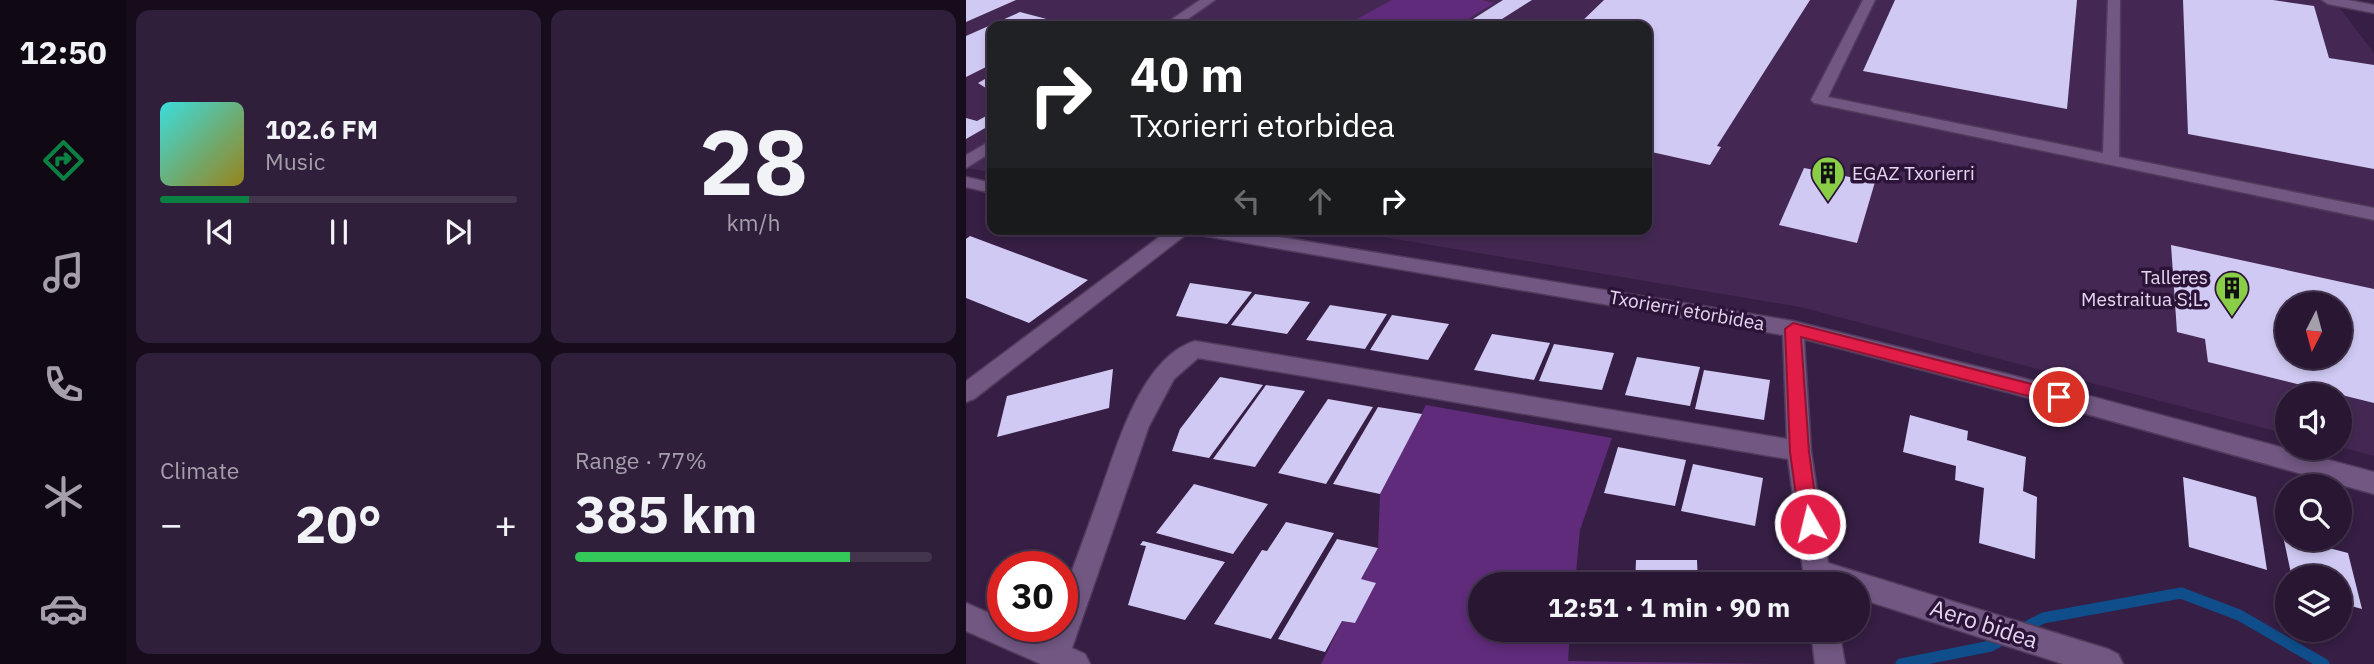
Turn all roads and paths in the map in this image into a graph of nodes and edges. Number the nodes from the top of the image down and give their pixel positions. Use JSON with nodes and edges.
{"nodes":[{"id":1,"x":1209,"y":0,"type":"edge"},
{"id":2,"x":1870,"y":0,"type":"edge"},
{"id":3,"x":2113,"y":0,"type":"edge"},
{"id":4,"x":2328,"y":0,"type":"edge"},
{"id":5,"x":2374,"y":9,"type":"edge"},
{"id":6,"x":1177,"y":21,"type":"edge"},
{"id":7,"x":987,"y":148,"type":"edge"},
{"id":8,"x":2111,"y":159,"type":"junction"},
{"id":9,"x":966,"y":163,"type":"edge"},
{"id":10,"x":966,"y":182,"type":"edge"},
{"id":11,"x":987,"y":187,"type":"edge"},
{"id":12,"x":2374,"y":214,"type":"edge"},
{"id":13,"x":1174,"y":235,"type":"edge"},
{"id":14,"x":1230,"y":235,"type":"edge"},
{"id":15,"x":1793,"y":329,"type":"junction"},
{"id":16,"x":971,"y":383,"type":"edge"},
{"id":17,"x":1800,"y":452,"type":"junction"},
{"id":18,"x":2374,"y":483,"type":"edge"},
{"id":19,"x":1816,"y":572,"type":"edge"},
{"id":20,"x":1870,"y":589,"type":"edge"},
{"id":21,"x":966,"y":617,"type":"edge"},
{"id":22,"x":1827,"y":642,"type":"edge"},
{"id":23,"x":1065,"y":660,"type":"edge"},
{"id":24,"x":2096,"y":660,"type":"edge"},
{"id":25,"x":1830,"y":664,"type":"edge"}],
"edges":[{"from":1,"to":6,"type":"street"},
{"from":2,"to":8,"type":"street"},
{"from":3,"to":8,"type":"street"},
{"from":4,"to":5,"type":"street"},
{"from":7,"to":9,"type":"street"},
{"from":8,"to":12,"type":"street"},
{"from":10,"to":11,"type":"street"},
{"from":13,"to":16,"type":"street"},
{"from":14,"to":15,"type":"street","name":"Txorierri etorbidea"},
{"from":15,"to":17,"type":"street"},
{"from":15,"to":18,"type":"street","name":"Txorierri etorbidea"},
{"from":17,"to":19,"type":"street"},
{"from":17,"to":23,"type":"street"},
{"from":20,"to":24,"type":"street","name":"Aero bidea"},
{"from":21,"to":23,"type":"street"},
{"from":22,"to":25,"type":"street"}]}
